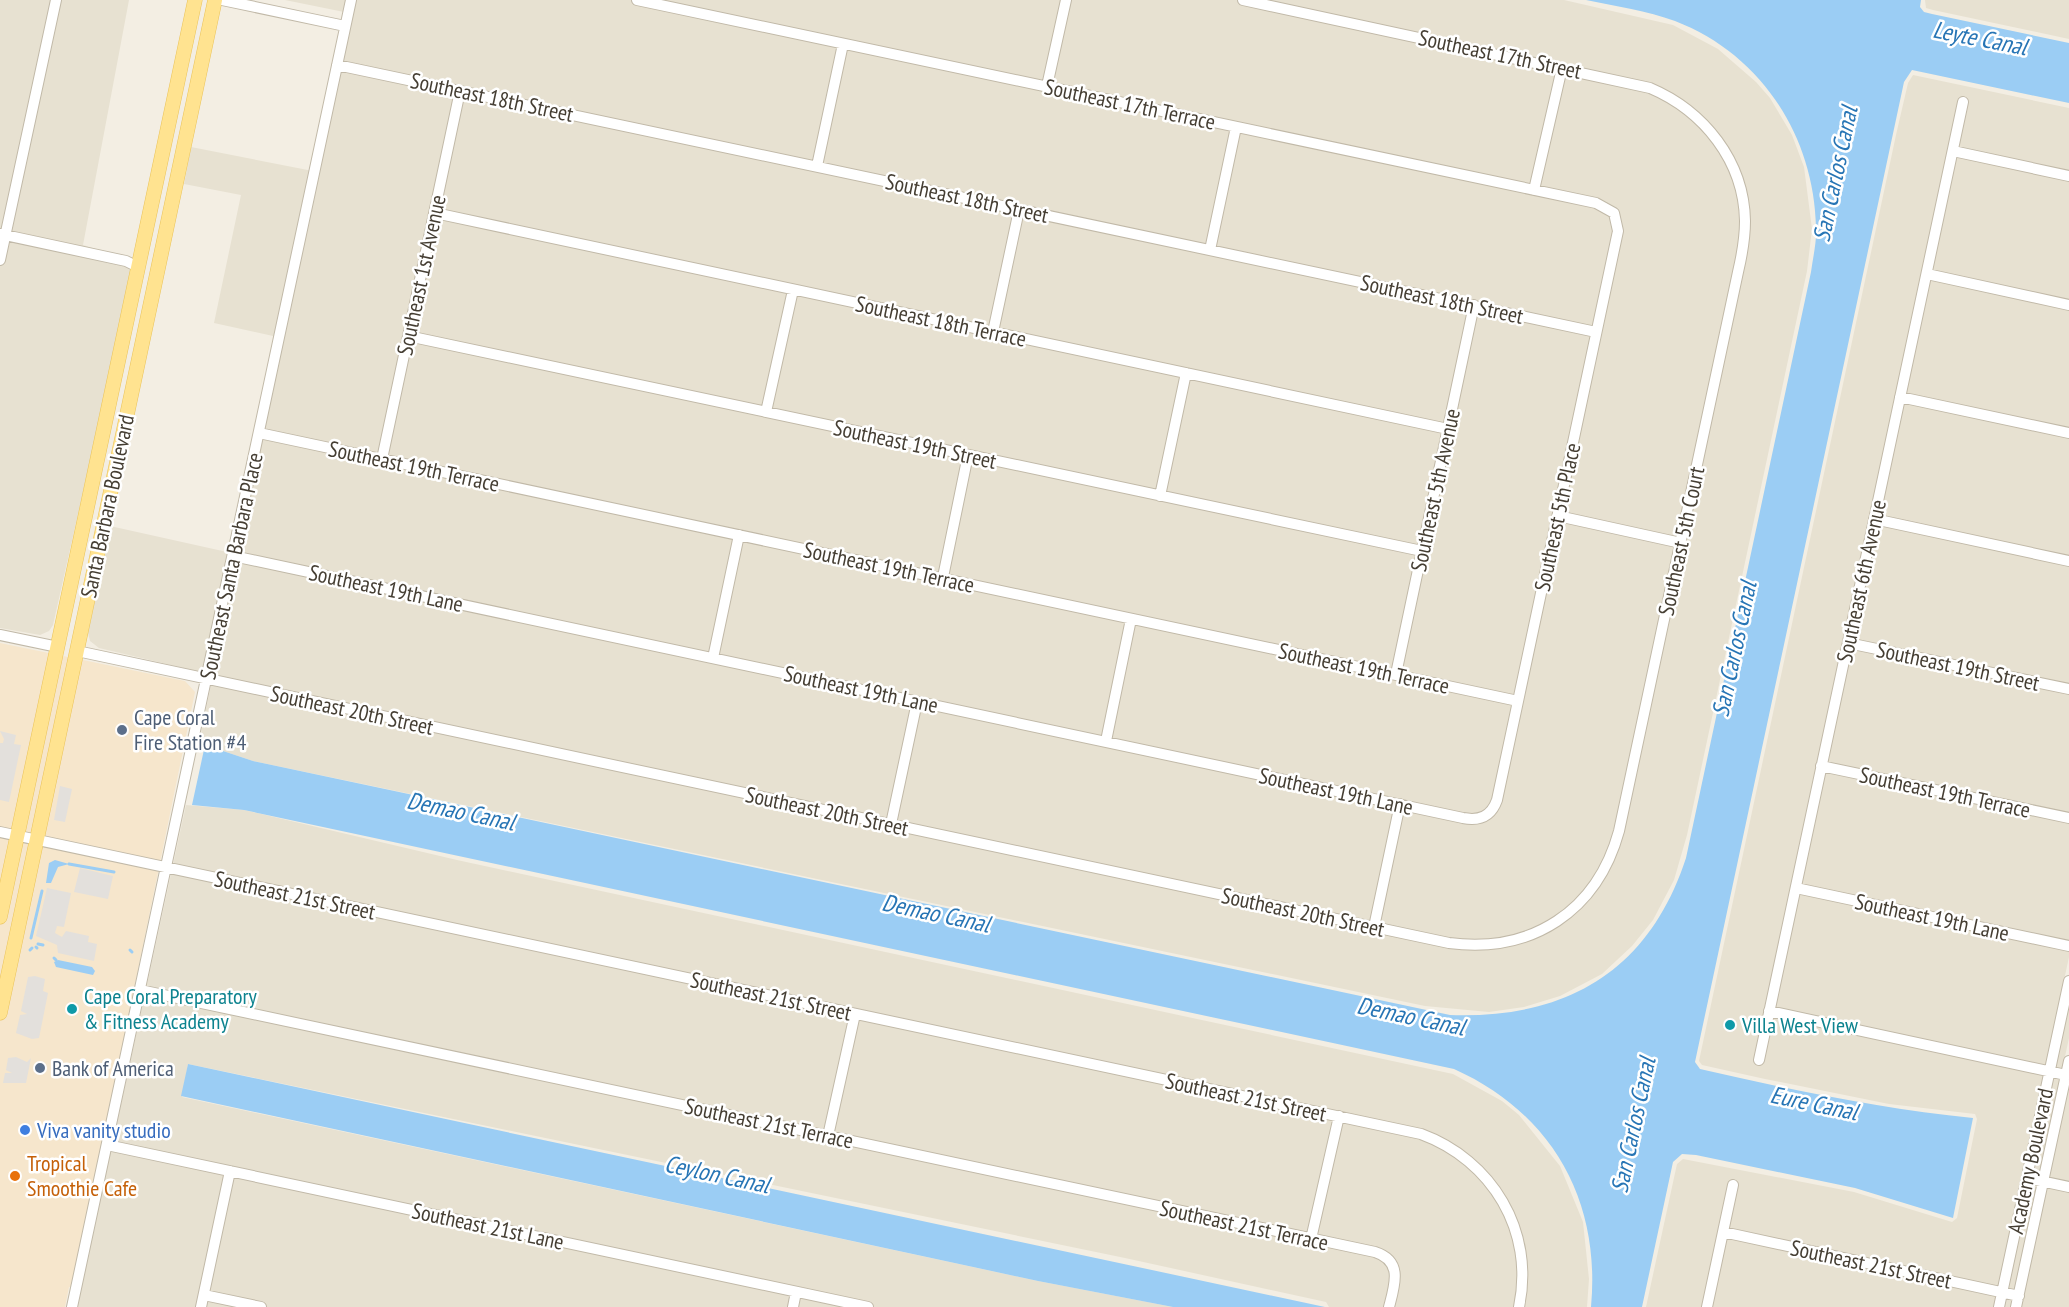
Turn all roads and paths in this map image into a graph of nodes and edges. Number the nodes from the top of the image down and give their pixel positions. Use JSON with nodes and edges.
{"nodes":[{"id":1,"x":56,"y":0,"type":"edge"},
{"id":2,"x":195,"y":0,"type":"edge"},
{"id":3,"x":215,"y":0,"type":"edge"},
{"id":4,"x":222,"y":0,"type":"edge"},
{"id":5,"x":351,"y":0,"type":"edge"},
{"id":6,"x":637,"y":0,"type":"edge"},
{"id":7,"x":1066,"y":0,"type":"edge"},
{"id":8,"x":1243,"y":0,"type":"edge"},
{"id":9,"x":345,"y":26,"type":"junction"},
{"id":10,"x":843,"y":44,"type":"junction"},
{"id":11,"x":337,"y":64,"type":"junction"},
{"id":12,"x":1562,"y":68,"type":"junction"},
{"id":13,"x":1047,"y":86,"type":"junction"},
{"id":14,"x":460,"y":91,"type":"junction"},
{"id":15,"x":1963,"y":102,"type":"dead end"},
{"id":16,"x":1236,"y":127,"type":"junction"},
{"id":17,"x":1953,"y":151,"type":"junction"},
{"id":18,"x":1729,"y":159,"type":"joint"},
{"id":19,"x":817,"y":166,"type":"junction"},
{"id":20,"x":2069,"y":176,"type":"edge"},
{"id":21,"x":1534,"y":190,"type":"junction"},
{"id":22,"x":1019,"y":210,"type":"junction"},
{"id":23,"x":435,"y":213,"type":"junction"},
{"id":24,"x":1617,"y":218,"type":"joint"},
{"id":25,"x":3,"y":235,"type":"edge"},
{"id":26,"x":1210,"y":250,"type":"junction"},
{"id":27,"x":0,"y":260,"type":"edge"},
{"id":28,"x":138,"y":267,"type":"junction"},
{"id":29,"x":1927,"y":274,"type":"junction"},
{"id":30,"x":793,"y":290,"type":"junction"},
{"id":31,"x":1474,"y":305,"type":"junction"},
{"id":32,"x":2069,"y":305,"type":"edge"},
{"id":33,"x":993,"y":332,"type":"junction"},
{"id":34,"x":1596,"y":332,"type":"junction"},
{"id":35,"x":408,"y":336,"type":"junction"},
{"id":36,"x":1186,"y":373,"type":"junction"},
{"id":37,"x":1900,"y":397,"type":"junction"},
{"id":38,"x":766,"y":412,"type":"junction"},
{"id":39,"x":126,"y":417,"type":"junction"},
{"id":40,"x":1448,"y":429,"type":"junction"},
{"id":41,"x":260,"y":433,"type":"junction"},
{"id":42,"x":2069,"y":433,"type":"edge"},
{"id":43,"x":968,"y":455,"type":"junction"},
{"id":44,"x":382,"y":459,"type":"junction"},
{"id":45,"x":1160,"y":496,"type":"junction"},
{"id":46,"x":1558,"y":516,"type":"junction"},
{"id":47,"x":1874,"y":519,"type":"junction"},
{"id":48,"x":739,"y":535,"type":"junction"},
{"id":49,"x":1681,"y":543,"type":"junction"},
{"id":50,"x":1422,"y":551,"type":"junction"},
{"id":51,"x":233,"y":556,"type":"junction"},
{"id":52,"x":2069,"y":561,"type":"edge"},
{"id":53,"x":943,"y":577,"type":"junction"},
{"id":54,"x":1131,"y":619,"type":"junction"},
{"id":55,"x":0,"y":635,"type":"edge"},
{"id":56,"x":1848,"y":642,"type":"junction"},
{"id":57,"x":58,"y":646,"type":"junction"},
{"id":58,"x":77,"y":651,"type":"junction"},
{"id":59,"x":713,"y":658,"type":"junction"},
{"id":60,"x":1396,"y":674,"type":"junction"},
{"id":61,"x":206,"y":680,"type":"junction"},
{"id":62,"x":2069,"y":689,"type":"edge"},
{"id":63,"x":1518,"y":701,"type":"junction"},
{"id":64,"x":917,"y":702,"type":"junction"},
{"id":65,"x":1106,"y":741,"type":"junction"},
{"id":66,"x":1821,"y":766,"type":"junction"},
{"id":67,"x":1400,"y":804,"type":"junction"},
{"id":68,"x":1488,"y":814,"type":"joint"},
{"id":69,"x":2069,"y":818,"type":"edge"},
{"id":70,"x":891,"y":824,"type":"junction"},
{"id":71,"x":0,"y":832,"type":"edge"},
{"id":72,"x":18,"y":836,"type":"junction"},
{"id":73,"x":36,"y":840,"type":"junction"},
{"id":74,"x":167,"y":868,"type":"junction"},
{"id":75,"x":1796,"y":888,"type":"junction"},
{"id":76,"x":1572,"y":910,"type":"joint"},
{"id":77,"x":0,"y":917,"type":"edge"},
{"id":78,"x":1374,"y":927,"type":"junction"},
{"id":79,"x":2069,"y":946,"type":"edge"},
{"id":80,"x":2069,"y":981,"type":"edge"},
{"id":81,"x":140,"y":990,"type":"junction"},
{"id":82,"x":1770,"y":1011,"type":"junction"},
{"id":83,"x":0,"y":1013,"type":"edge"},
{"id":84,"x":855,"y":1014,"type":"junction"},
{"id":85,"x":1759,"y":1060,"type":"dead end"},
{"id":86,"x":2069,"y":1061,"type":"edge"},
{"id":87,"x":2049,"y":1071,"type":"junction"},
{"id":88,"x":2066,"y":1075,"type":"junction"},
{"id":89,"x":1339,"y":1116,"type":"junction"},
{"id":90,"x":828,"y":1136,"type":"junction"},
{"id":91,"x":107,"y":1145,"type":"junction"},
{"id":92,"x":230,"y":1171,"type":"junction"},
{"id":93,"x":2026,"y":1178,"type":"junction"},
{"id":94,"x":2043,"y":1182,"type":"junction"},
{"id":95,"x":1733,"y":1185,"type":"dead end"},
{"id":96,"x":2069,"y":1187,"type":"edge"},
{"id":97,"x":1723,"y":1232,"type":"junction"},
{"id":98,"x":1311,"y":1239,"type":"junction"},
{"id":99,"x":796,"y":1292,"type":"junction"},
{"id":100,"x":2002,"y":1292,"type":"junction"},
{"id":101,"x":204,"y":1295,"type":"junction"},
{"id":102,"x":2018,"y":1301,"type":"edge"},
{"id":103,"x":72,"y":1307,"type":"edge"},
{"id":104,"x":201,"y":1307,"type":"edge"},
{"id":105,"x":261,"y":1307,"type":"edge"},
{"id":106,"x":793,"y":1307,"type":"edge"},
{"id":107,"x":868,"y":1307,"type":"edge"},
{"id":108,"x":1389,"y":1307,"type":"edge"},
{"id":109,"x":1519,"y":1307,"type":"edge"},
{"id":110,"x":1707,"y":1307,"type":"edge"},
{"id":111,"x":1999,"y":1307,"type":"edge"}],
"edges":[{"from":1,"to":25,"type":"street"},
{"from":2,"to":28,"type":"main road","name":"Santa Barbara Boulevard"},
{"from":3,"to":39,"type":"main road","name":"Santa Barbara Boulevard"},
{"from":4,"to":9,"type":"street"},
{"from":5,"to":9,"type":"street","name":"Southeast Santa Barbara Place"},
{"from":6,"to":10,"type":"street","name":"Southeast 17th Terrace"},
{"from":7,"to":13,"type":"street"},
{"from":8,"to":12,"type":"street","name":"Southeast 17th Street"},
{"from":9,"to":11,"type":"street","name":"Southeast Santa Barbara Place"},
{"from":10,"to":13,"type":"street","name":"Southeast 17th Terrace"},
{"from":10,"to":19,"type":"street"},
{"from":11,"to":14,"type":"street","name":"Southeast 18th Street"},
{"from":11,"to":41,"type":"street","name":"Southeast Santa Barbara Place"},
{"from":12,"to":18,"type":"street","name":"Southeast 17th Street"},
{"from":12,"to":21,"type":"street"},
{"from":13,"to":16,"type":"street","name":"Southeast 17th Terrace"},
{"from":14,"to":19,"type":"street","name":"Southeast 18th Street"},
{"from":14,"to":23,"type":"street","name":"Southeast 1st Avenue"},
{"from":15,"to":17,"type":"street","name":"Southeast 6th Avenue"},
{"from":16,"to":21,"type":"street","name":"Southeast 17th Terrace"},
{"from":16,"to":26,"type":"street"},
{"from":17,"to":20,"type":"street"},
{"from":17,"to":29,"type":"street","name":"Southeast 6th Avenue"},
{"from":18,"to":49,"type":"street","name":"Southeast 5th Court"},
{"from":19,"to":22,"type":"street","name":"Southeast 18th Street"},
{"from":21,"to":24,"type":"street","name":"Southeast 17th Terrace"},
{"from":22,"to":26,"type":"street","name":"Southeast 18th Street"},
{"from":22,"to":33,"type":"street"},
{"from":23,"to":30,"type":"street","name":"Southeast 18th Terrace"},
{"from":23,"to":35,"type":"street","name":"Southeast 1st Avenue"},
{"from":24,"to":34,"type":"street","name":"Southeast 5th Place"},
{"from":25,"to":27,"type":"street"},
{"from":25,"to":28,"type":"street"},
{"from":26,"to":31,"type":"street","name":"Southeast 18th Street"},
{"from":28,"to":39,"type":"main road"},
{"from":28,"to":57,"type":"main road","name":"Santa Barbara Boulevard"},
{"from":29,"to":32,"type":"street"},
{"from":29,"to":37,"type":"street","name":"Southeast 6th Avenue"},
{"from":30,"to":33,"type":"street","name":"Southeast 18th Terrace"},
{"from":30,"to":38,"type":"street"},
{"from":31,"to":34,"type":"street","name":"Southeast 18th Street"},
{"from":31,"to":40,"type":"street","name":"Southeast 5th Avenue"},
{"from":33,"to":36,"type":"street","name":"Southeast 18th Terrace"},
{"from":34,"to":46,"type":"street","name":"Southeast 5th Place"},
{"from":35,"to":38,"type":"street","name":"Southeast 19th Street"},
{"from":35,"to":44,"type":"street","name":"Southeast 1st Avenue"},
{"from":36,"to":40,"type":"street","name":"Southeast 18th Terrace"},
{"from":36,"to":45,"type":"street"},
{"from":37,"to":42,"type":"street"},
{"from":37,"to":47,"type":"street","name":"Southeast 6th Avenue"},
{"from":38,"to":43,"type":"street","name":"Southeast 19th Street"},
{"from":39,"to":58,"type":"main road","name":"Santa Barbara Boulevard"},
{"from":40,"to":50,"type":"street","name":"Southeast 5th Avenue"},
{"from":41,"to":44,"type":"street","name":"Southeast 19th Terrace"},
{"from":41,"to":51,"type":"street","name":"Southeast Santa Barbara Place"},
{"from":43,"to":45,"type":"street","name":"Southeast 19th Street"},
{"from":43,"to":53,"type":"street"},
{"from":44,"to":48,"type":"street","name":"Southeast 19th Terrace"},
{"from":45,"to":50,"type":"street","name":"Southeast 19th Street"},
{"from":46,"to":49,"type":"street"},
{"from":46,"to":63,"type":"street","name":"Southeast 5th Place"},
{"from":47,"to":52,"type":"street"},
{"from":47,"to":56,"type":"street","name":"Southeast 6th Avenue"},
{"from":48,"to":53,"type":"street","name":"Southeast 19th Terrace"},
{"from":48,"to":59,"type":"street"},
{"from":49,"to":76,"type":"street","name":"Southeast 5th Court"},
{"from":50,"to":60,"type":"street","name":"Southeast 5th Avenue"},
{"from":51,"to":59,"type":"street","name":"Southeast 19th Lane"},
{"from":51,"to":61,"type":"street","name":"Southeast Santa Barbara Place"},
{"from":53,"to":54,"type":"street","name":"Southeast 19th Terrace"},
{"from":54,"to":60,"type":"street","name":"Southeast 19th Terrace"},
{"from":54,"to":65,"type":"street"},
{"from":55,"to":57,"type":"street"},
{"from":56,"to":62,"type":"street","name":"Southeast 19th Street"},
{"from":56,"to":66,"type":"street","name":"Southeast 6th Avenue"},
{"from":57,"to":72,"type":"main road","name":"Santa Barbara Boulevard"},
{"from":58,"to":61,"type":"street","name":"Southeast 20th Street"},
{"from":58,"to":73,"type":"main road","name":"Santa Barbara Boulevard"},
{"from":59,"to":64,"type":"street","name":"Southeast 19th Lane"},
{"from":60,"to":63,"type":"street","name":"Southeast 19th Terrace"},
{"from":61,"to":70,"type":"street","name":"Southeast 20th Street"},
{"from":61,"to":74,"type":"street","name":"Southeast Santa Barbara Place"},
{"from":63,"to":68,"type":"street","name":"Southeast 5th Place"},
{"from":64,"to":65,"type":"street","name":"Southeast 19th Lane"},
{"from":64,"to":70,"type":"street"},
{"from":65,"to":67,"type":"street","name":"Southeast 19th Lane"},
{"from":66,"to":69,"type":"street","name":"Southeast 19th Terrace"},
{"from":66,"to":75,"type":"street","name":"Southeast 6th Avenue"},
{"from":67,"to":68,"type":"street","name":"Southeast 19th Lane"},
{"from":67,"to":78,"type":"street"},
{"from":70,"to":78,"type":"street","name":"Southeast 20th Street"},
{"from":71,"to":72,"type":"street","name":"Southeast 21st Street"},
{"from":72,"to":73,"type":"street","name":"Southeast 21st Street"},
{"from":72,"to":77,"type":"main road","name":"Santa Barbara Boulevard"},
{"from":73,"to":74,"type":"street","name":"Southeast 21st Street"},
{"from":73,"to":83,"type":"main road","name":"Santa Barbara Boulevard"},
{"from":74,"to":81,"type":"street","name":"Southeast Santa Barbara Place"},
{"from":74,"to":84,"type":"street","name":"Southeast 21st Street"},
{"from":75,"to":79,"type":"street","name":"Southeast 19th Lane"},
{"from":75,"to":82,"type":"street","name":"Southeast 6th Avenue"},
{"from":76,"to":78,"type":"street","name":"Southeast 20th Street"},
{"from":80,"to":87,"type":"street","name":"Academy Boulevard"},
{"from":81,"to":90,"type":"street","name":"Southeast 21st Terrace"},
{"from":81,"to":91,"type":"street","name":"Southeast Santa Barbara Place"},
{"from":82,"to":85,"type":"street","name":"Southeast 6th Avenue"},
{"from":82,"to":87,"type":"street"},
{"from":84,"to":89,"type":"street","name":"Southeast 21st Street"},
{"from":84,"to":90,"type":"street"},
{"from":86,"to":88,"type":"street","name":"Academy Boulevard"},
{"from":87,"to":88,"type":"street"},
{"from":87,"to":93,"type":"street","name":"Academy Boulevard"},
{"from":88,"to":94,"type":"street","name":"Academy Boulevard"},
{"from":89,"to":98,"type":"street"},
{"from":89,"to":109,"type":"street","name":"Southeast 21st Street"},
{"from":90,"to":98,"type":"street","name":"Southeast 21st Terrace"},
{"from":91,"to":92,"type":"street","name":"Southeast 21st Lane"},
{"from":91,"to":103,"type":"street","name":"Southeast Santa Barbara Place"},
{"from":92,"to":99,"type":"street","name":"Southeast 21st Lane"},
{"from":92,"to":101,"type":"street"},
{"from":93,"to":94,"type":"street"},
{"from":93,"to":100,"type":"street","name":"Academy Boulevard"},
{"from":94,"to":96,"type":"street"},
{"from":94,"to":102,"type":"street","name":"Academy Boulevard"},
{"from":95,"to":97,"type":"street"},
{"from":97,"to":100,"type":"street","name":"Southeast 21st Street"},
{"from":97,"to":110,"type":"street"},
{"from":98,"to":108,"type":"street","name":"Southeast 21st Terrace"},
{"from":99,"to":106,"type":"street"},
{"from":99,"to":107,"type":"street","name":"Southeast 21st Lane"},
{"from":100,"to":102,"type":"street","name":"Southeast 21st Street"},
{"from":100,"to":111,"type":"street","name":"Academy Boulevard"},
{"from":101,"to":104,"type":"street"},
{"from":101,"to":105,"type":"street"}]}
